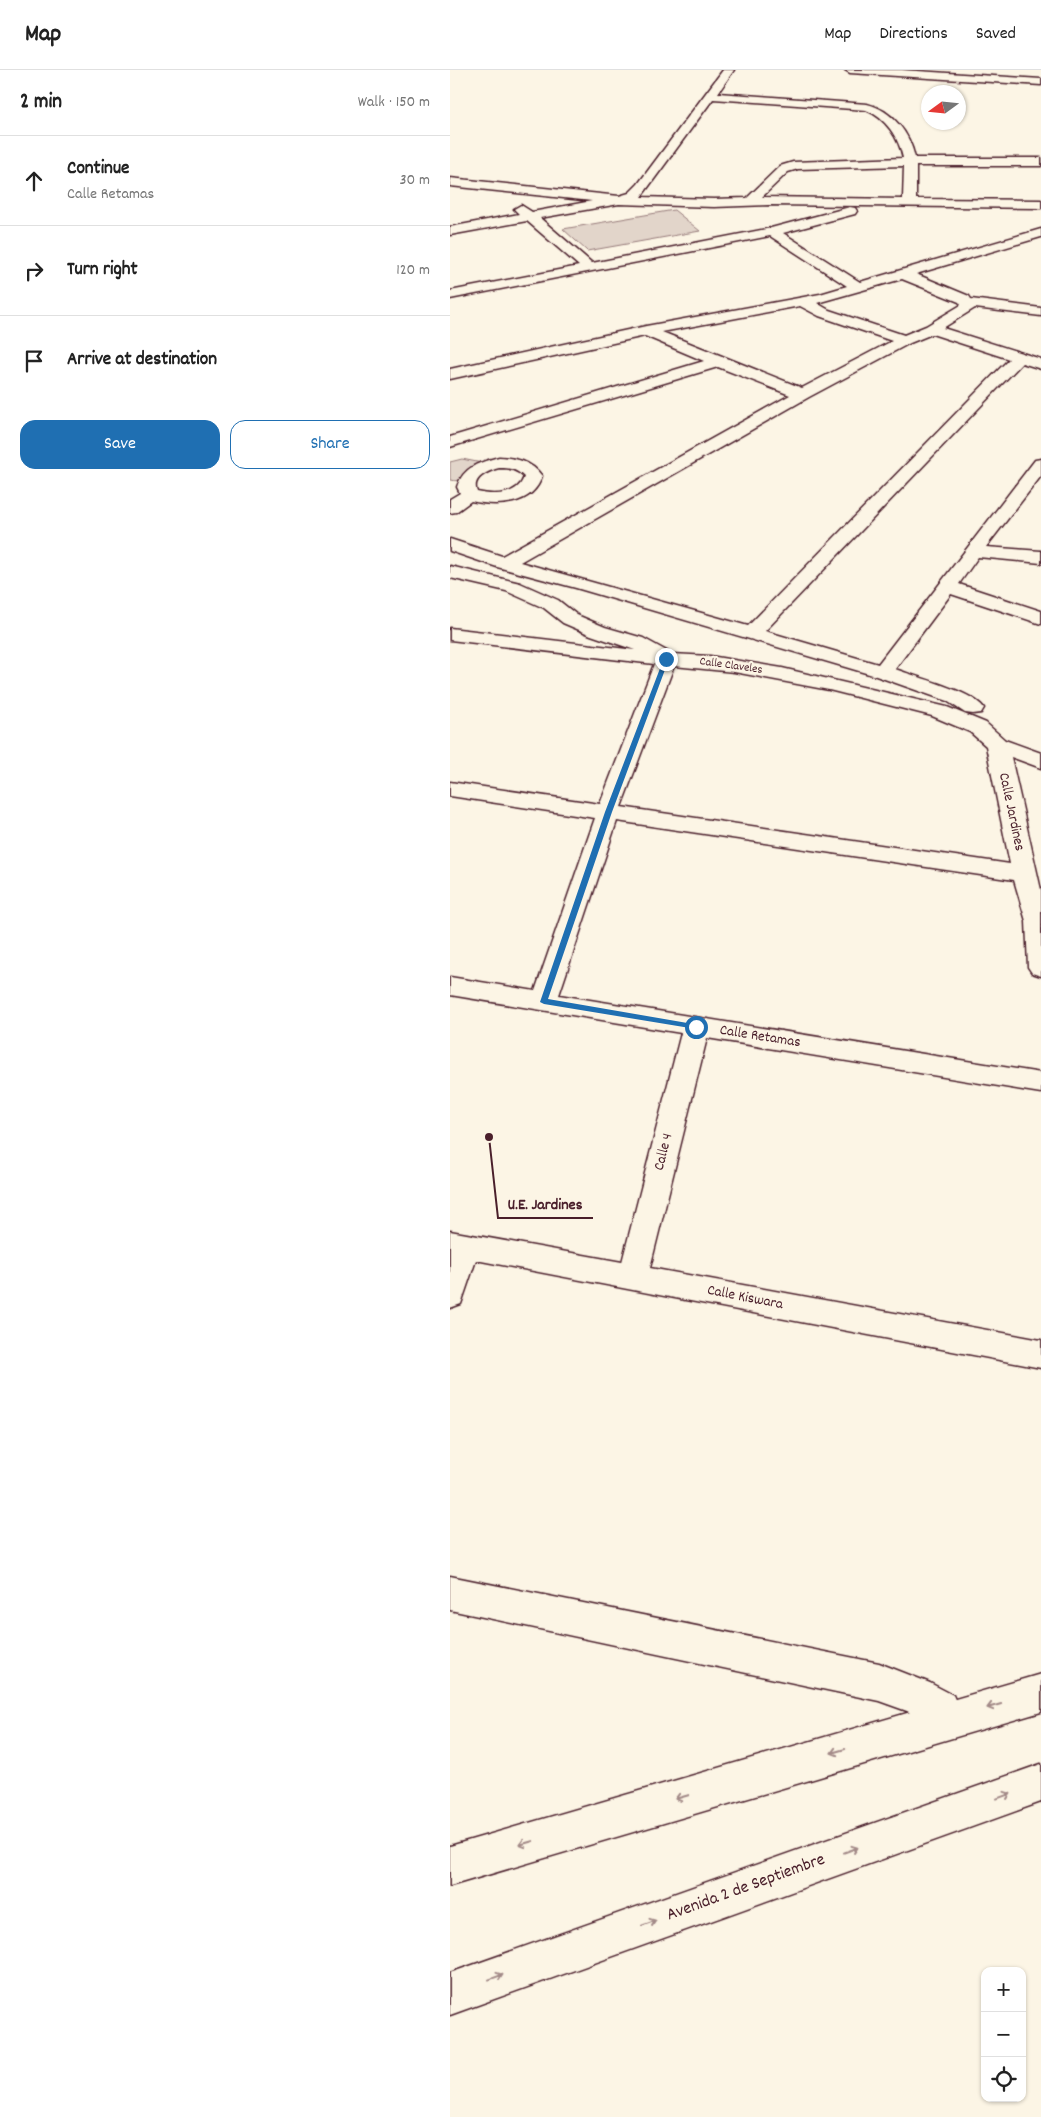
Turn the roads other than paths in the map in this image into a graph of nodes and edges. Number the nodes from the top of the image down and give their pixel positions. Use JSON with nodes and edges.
{"nodes":[{"id":1,"x":729,"y":70,"type":"edge"},
{"id":2,"x":850,"y":70,"type":"edge"},
{"id":3,"x":1041,"y":82,"type":"edge"},
{"id":4,"x":712,"y":96,"type":"junction"},
{"id":5,"x":910,"y":162,"type":"junction"},
{"id":6,"x":1041,"y":162,"type":"edge"},
{"id":7,"x":450,"y":182,"type":"edge"},
{"id":8,"x":491,"y":185,"type":"junction"},
{"id":9,"x":619,"y":200,"type":"junction"},
{"id":10,"x":751,"y":202,"type":"junction"},
{"id":11,"x":872,"y":202,"type":"junction"},
{"id":12,"x":909,"y":202,"type":"junction"},
{"id":13,"x":1041,"y":204,"type":"edge"},
{"id":14,"x":532,"y":217,"type":"junction"},
{"id":15,"x":450,"y":231,"type":"edge"},
{"id":16,"x":772,"y":232,"type":"junction"},
{"id":17,"x":1041,"y":233,"type":"edge"},
{"id":18,"x":590,"y":268,"type":"junction"},
{"id":19,"x":903,"y":274,"type":"junction"},
{"id":20,"x":858,"y":287,"type":"junction"},
{"id":21,"x":450,"y":295,"type":"edge"},
{"id":22,"x":804,"y":302,"type":"junction"},
{"id":23,"x":968,"y":303,"type":"junction"},
{"id":24,"x":1041,"y":312,"type":"edge"},
{"id":25,"x":931,"y":330,"type":"junction"},
{"id":26,"x":646,"y":331,"type":"junction"},
{"id":27,"x":905,"y":340,"type":"junction"},
{"id":28,"x":1019,"y":357,"type":"junction"},
{"id":29,"x":719,"y":362,"type":"junction"},
{"id":30,"x":1041,"y":364,"type":"edge"},
{"id":31,"x":450,"y":374,"type":"edge"},
{"id":32,"x":803,"y":394,"type":"junction"},
{"id":33,"x":450,"y":441,"type":"edge"},
{"id":34,"x":469,"y":460,"type":"junction"},
{"id":35,"x":1040,"y":467,"type":"edge"},
{"id":36,"x":470,"y":496,"type":"junction"},
{"id":37,"x":450,"y":508,"type":"edge"},
{"id":38,"x":450,"y":545,"type":"edge"},
{"id":39,"x":973,"y":550,"type":"junction"},
{"id":40,"x":1041,"y":558,"type":"edge"},
{"id":41,"x":504,"y":563,"type":"junction"},
{"id":42,"x":450,"y":572,"type":"edge"},
{"id":43,"x":583,"y":584,"type":"junction"},
{"id":44,"x":947,"y":586,"type":"junction"},
{"id":45,"x":551,"y":604,"type":"junction"},
{"id":46,"x":1041,"y":618,"type":"edge"},
{"id":47,"x":450,"y":634,"type":"edge"},
{"id":48,"x":752,"y":634,"type":"junction"},
{"id":49,"x":666,"y":659,"type":"junction"},
{"id":50,"x":883,"y":672,"type":"junction"},
{"id":51,"x":990,"y":738,"type":"junction"},
{"id":52,"x":1041,"y":761,"type":"edge"},
{"id":53,"x":450,"y":789,"type":"edge"},
{"id":54,"x":608,"y":812,"type":"junction"},
{"id":55,"x":1024,"y":874,"type":"junction"},
{"id":56,"x":1039,"y":921,"type":"edge"},
{"id":57,"x":1041,"y":967,"type":"edge"},
{"id":58,"x":450,"y":986,"type":"edge"},
{"id":59,"x":544,"y":1002,"type":"junction"},
{"id":60,"x":696,"y":1027,"type":"junction"},
{"id":61,"x":1041,"y":1083,"type":"edge"},
{"id":62,"x":458,"y":1244,"type":"edge"},
{"id":63,"x":633,"y":1277,"type":"junction"},
{"id":64,"x":450,"y":1294,"type":"edge"},
{"id":65,"x":1041,"y":1354,"type":"edge"},
{"id":66,"x":450,"y":1593,"type":"edge"},
{"id":67,"x":1041,"y":1693,"type":"edge"},
{"id":68,"x":945,"y":1720,"type":"junction"},
{"id":69,"x":1041,"y":1783,"type":"edge"},
{"id":70,"x":450,"y":1866,"type":"edge"},
{"id":71,"x":450,"y":1994,"type":"edge"}],
"edges":[{"from":1,"to":4,"type":"street"},
{"from":2,"to":3,"type":"street"},
{"from":4,"to":5,"type":"street"},
{"from":4,"to":9,"type":"street"},
{"from":5,"to":6,"type":"street"},
{"from":5,"to":10,"type":"street"},
{"from":5,"to":12,"type":"street"},
{"from":7,"to":8,"type":"street"},
{"from":8,"to":9,"type":"street"},
{"from":8,"to":14,"type":"street"},
{"from":9,"to":10,"type":"street"},
{"from":9,"to":14,"type":"street"},
{"from":10,"to":11,"type":"street"},
{"from":11,"to":12,"type":"street"},
{"from":11,"to":16,"type":"street"},
{"from":12,"to":13,"type":"street"},
{"from":14,"to":15,"type":"street"},
{"from":14,"to":18,"type":"street"},
{"from":16,"to":18,"type":"street"},
{"from":16,"to":20,"type":"street"},
{"from":17,"to":19,"type":"street"},
{"from":18,"to":21,"type":"street"},
{"from":19,"to":20,"type":"street"},
{"from":19,"to":23,"type":"street"},
{"from":20,"to":22,"type":"street"},
{"from":22,"to":26,"type":"street"},
{"from":22,"to":27,"type":"street"},
{"from":23,"to":24,"type":"street"},
{"from":23,"to":25,"type":"street"},
{"from":25,"to":27,"type":"street"},
{"from":25,"to":28,"type":"street"},
{"from":26,"to":29,"type":"street"},
{"from":26,"to":31,"type":"street"},
{"from":27,"to":32,"type":"street"},
{"from":28,"to":30,"type":"street"},
{"from":28,"to":48,"type":"street"},
{"from":29,"to":32,"type":"street"},
{"from":29,"to":33,"type":"street"},
{"from":32,"to":41,"type":"street"},
{"from":33,"to":34,"type":"street"},
{"from":34,"to":36,"type":"street"},
{"from":34,"to":36,"type":"street"},
{"from":35,"to":39,"type":"street"},
{"from":36,"to":37,"type":"street"},
{"from":38,"to":41,"type":"street","name":"Calle Jardines"},
{"from":39,"to":40,"type":"street"},
{"from":39,"to":44,"type":"street"},
{"from":41,"to":43,"type":"street","name":"Calle Jardines"},
{"from":42,"to":45,"type":"street"},
{"from":43,"to":45,"type":"street"},
{"from":43,"to":48,"type":"street","name":"Calle Jardines"},
{"from":44,"to":46,"type":"street"},
{"from":44,"to":50,"type":"street"},
{"from":45,"to":49,"type":"street"},
{"from":47,"to":49,"type":"street","name":"Calle Claveles"},
{"from":48,"to":50,"type":"street","name":"Calle Jardines"},
{"from":49,"to":51,"type":"street","name":"Calle Claveles"},
{"from":49,"to":54,"type":"street"},
{"from":50,"to":51,"type":"street","name":"Calle Jardines"},
{"from":51,"to":52,"type":"street","name":"Calle Claveles"},
{"from":51,"to":55,"type":"street","name":"Calle Jardines"},
{"from":53,"to":54,"type":"street"},
{"from":54,"to":55,"type":"street"},
{"from":54,"to":59,"type":"street"},
{"from":55,"to":56,"type":"street","name":"Calle Jardines"},
{"from":56,"to":57,"type":"street","name":"Calle Jardines"},
{"from":58,"to":59,"type":"street","name":"Calle Retamas"},
{"from":59,"to":60,"type":"street","name":"Calle Retamas"},
{"from":60,"to":61,"type":"street","name":"Calle Retamas"},
{"from":60,"to":63,"type":"street","name":"Calle 4"},
{"from":62,"to":63,"type":"street","name":"Calle Kiswara"},
{"from":62,"to":64,"type":"street"},
{"from":63,"to":65,"type":"street","name":"Calle Kiswara"},
{"from":66,"to":68,"type":"street"},
{"from":67,"to":68,"type":"street","one_way":true},
{"from":68,"to":70,"type":"street","one_way":true},
{"from":71,"to":69,"type":"street","name":"Avenida 2 de Septiembre","one_way":true}]}
